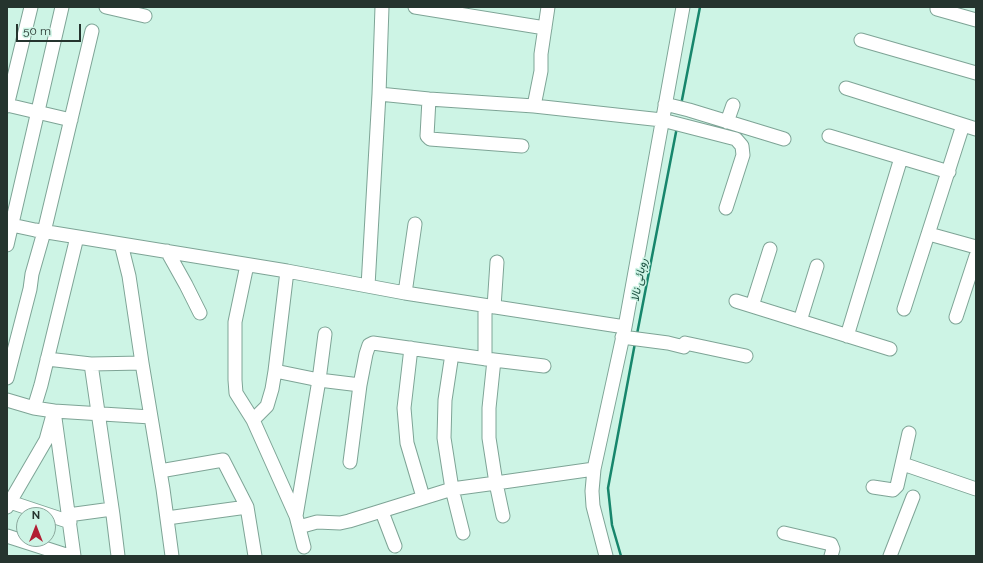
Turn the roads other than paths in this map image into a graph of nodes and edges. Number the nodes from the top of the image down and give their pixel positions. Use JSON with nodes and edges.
{"nodes":[{"id":1,"x":31,"y":7,"type":"edge"},
{"id":2,"x":62,"y":7,"type":"edge"},
{"id":3,"x":106,"y":7,"type":"edge"},
{"id":4,"x":382,"y":7,"type":"edge"},
{"id":5,"x":415,"y":7,"type":"edge"},
{"id":6,"x":548,"y":7,"type":"edge"},
{"id":7,"x":683,"y":7,"type":"edge"},
{"id":8,"x":937,"y":9,"type":"dead end"},
{"id":9,"x":137,"y":12,"type":"edge"},
{"id":10,"x":976,"y":20,"type":"edge"},
{"id":11,"x":545,"y":28,"type":"junction"},
{"id":12,"x":92,"y":31,"type":"dead end"},
{"id":13,"x":861,"y":40,"type":"dead end"},
{"id":14,"x":976,"y":73,"type":"edge"},
{"id":15,"x":846,"y":88,"type":"dead end"},
{"id":16,"x":379,"y":94,"type":"junction"},
{"id":17,"x":429,"y":99,"type":"junction"},
{"id":18,"x":7,"y":105,"type":"edge"},
{"id":19,"x":669,"y":105,"type":"junction"},
{"id":20,"x":733,"y":105,"type":"dead end"},
{"id":21,"x":534,"y":106,"type":"junction"},
{"id":22,"x":38,"y":112,"type":"junction"},
{"id":23,"x":71,"y":120,"type":"junction"},
{"id":24,"x":727,"y":122,"type":"junction"},
{"id":25,"x":673,"y":123,"type":"junction"},
{"id":26,"x":970,"y":127,"type":"edge"},
{"id":27,"x":829,"y":136,"type":"dead end"},
{"id":28,"x":784,"y":139,"type":"dead end"},
{"id":29,"x":522,"y":146,"type":"dead end"},
{"id":30,"x":901,"y":158,"type":"junction"},
{"id":31,"x":949,"y":172,"type":"junction"},
{"id":32,"x":726,"y":208,"type":"dead end"},
{"id":33,"x":10,"y":224,"type":"edge"},
{"id":34,"x":415,"y":224,"type":"dead end"},
{"id":35,"x":44,"y":232,"type":"junction"},
{"id":36,"x":929,"y":234,"type":"junction"},
{"id":37,"x":77,"y":237,"type":"junction"},
{"id":38,"x":121,"y":244,"type":"junction"},
{"id":39,"x":7,"y":245,"type":"edge"},
{"id":40,"x":976,"y":247,"type":"edge"},
{"id":41,"x":770,"y":249,"type":"dead end"},
{"id":42,"x":167,"y":252,"type":"junction"},
{"id":43,"x":976,"y":256,"type":"edge"},
{"id":44,"x":497,"y":262,"type":"dead end"},
{"id":45,"x":247,"y":265,"type":"junction"},
{"id":46,"x":817,"y":266,"type":"dead end"},
{"id":47,"x":287,"y":271,"type":"junction"},
{"id":48,"x":368,"y":286,"type":"junction"},
{"id":49,"x":405,"y":293,"type":"junction"},
{"id":50,"x":736,"y":301,"type":"dead end"},
{"id":51,"x":752,"y":306,"type":"junction"},
{"id":52,"x":490,"y":307,"type":"junction"},
{"id":53,"x":904,"y":309,"type":"dead end"},
{"id":54,"x":200,"y":313,"type":"dead end"},
{"id":55,"x":956,"y":317,"type":"dead end"},
{"id":56,"x":800,"y":321,"type":"junction"},
{"id":57,"x":325,"y":334,"type":"dead end"},
{"id":58,"x":625,"y":334,"type":"junction"},
{"id":59,"x":847,"y":336,"type":"junction"},
{"id":60,"x":411,"y":348,"type":"junction"},
{"id":61,"x":890,"y":349,"type":"dead end"},
{"id":62,"x":452,"y":354,"type":"junction"},
{"id":63,"x":746,"y":356,"type":"dead end"},
{"id":64,"x":47,"y":359,"type":"junction"},
{"id":65,"x":490,"y":360,"type":"junction"},
{"id":66,"x":142,"y":363,"type":"junction"},
{"id":67,"x":91,"y":364,"type":"junction"},
{"id":68,"x":544,"y":366,"type":"dead end"},
{"id":69,"x":275,"y":371,"type":"junction"},
{"id":70,"x":7,"y":378,"type":"edge"},
{"id":71,"x":319,"y":380,"type":"junction"},
{"id":72,"x":360,"y":385,"type":"junction"},
{"id":73,"x":7,"y":400,"type":"edge"},
{"id":74,"x":34,"y":408,"type":"junction"},
{"id":75,"x":54,"y":411,"type":"junction"},
{"id":76,"x":99,"y":414,"type":"junction"},
{"id":77,"x":151,"y":417,"type":"junction"},
{"id":78,"x":253,"y":420,"type":"junction"},
{"id":79,"x":909,"y":433,"type":"dead end"},
{"id":80,"x":350,"y":462,"type":"dead end"},
{"id":81,"x":902,"y":464,"type":"junction"},
{"id":82,"x":594,"y":469,"type":"junction"},
{"id":83,"x":160,"y":471,"type":"junction"},
{"id":84,"x":496,"y":483,"type":"junction"},
{"id":85,"x":872,"y":487,"type":"dead end"},
{"id":86,"x":452,"y":489,"type":"junction"},
{"id":87,"x":976,"y":489,"type":"edge"},
{"id":88,"x":424,"y":497,"type":"junction"},
{"id":89,"x":913,"y":497,"type":"dead end"},
{"id":90,"x":8,"y":504,"type":"edge"},
{"id":91,"x":247,"y":506,"type":"junction"},
{"id":92,"x":112,"y":509,"type":"junction"},
{"id":93,"x":382,"y":512,"type":"junction"},
{"id":94,"x":502,"y":516,"type":"dead end"},
{"id":95,"x":69,"y":518,"type":"junction"},
{"id":96,"x":167,"y":518,"type":"junction"},
{"id":97,"x":297,"y":522,"type":"junction"},
{"id":98,"x":784,"y":533,"type":"dead end"},
{"id":99,"x":463,"y":534,"type":"dead end"},
{"id":100,"x":7,"y":536,"type":"edge"},
{"id":101,"x":395,"y":546,"type":"dead end"},
{"id":102,"x":304,"y":547,"type":"dead end"},
{"id":103,"x":69,"y":556,"type":"edge"},
{"id":104,"x":74,"y":556,"type":"edge"},
{"id":105,"x":118,"y":556,"type":"edge"},
{"id":106,"x":172,"y":556,"type":"edge"},
{"id":107,"x":255,"y":556,"type":"edge"},
{"id":108,"x":606,"y":556,"type":"edge"},
{"id":109,"x":831,"y":556,"type":"edge"},
{"id":110,"x":892,"y":556,"type":"edge"}],
"edges":[{"from":1,"to":18,"type":"street"},
{"from":2,"to":22,"type":"street"},
{"from":3,"to":9,"type":"street"},
{"from":4,"to":16,"type":"street"},
{"from":5,"to":11,"type":"street"},
{"from":6,"to":11,"type":"street"},
{"from":7,"to":19,"type":"street"},
{"from":8,"to":10,"type":"street"},
{"from":11,"to":21,"type":"street"},
{"from":12,"to":23,"type":"street"},
{"from":13,"to":14,"type":"street"},
{"from":15,"to":26,"type":"street"},
{"from":16,"to":17,"type":"street"},
{"from":16,"to":48,"type":"street"},
{"from":17,"to":21,"type":"street"},
{"from":17,"to":29,"type":"street"},
{"from":18,"to":22,"type":"street"},
{"from":19,"to":24,"type":"street"},
{"from":19,"to":25,"type":"street"},
{"from":20,"to":24,"type":"street"},
{"from":21,"to":25,"type":"street"},
{"from":22,"to":23,"type":"street"},
{"from":22,"to":33,"type":"street"},
{"from":23,"to":35,"type":"street"},
{"from":24,"to":28,"type":"street"},
{"from":25,"to":32,"type":"street"},
{"from":25,"to":58,"type":"street"},
{"from":26,"to":31,"type":"street"},
{"from":27,"to":30,"type":"street"},
{"from":30,"to":31,"type":"street"},
{"from":30,"to":59,"type":"street"},
{"from":31,"to":36,"type":"street"},
{"from":33,"to":35,"type":"street"},
{"from":33,"to":39,"type":"street"},
{"from":34,"to":49,"type":"street"},
{"from":35,"to":37,"type":"street"},
{"from":35,"to":70,"type":"street"},
{"from":36,"to":40,"type":"street"},
{"from":36,"to":53,"type":"street"},
{"from":37,"to":38,"type":"street"},
{"from":37,"to":64,"type":"street"},
{"from":38,"to":42,"type":"street"},
{"from":38,"to":66,"type":"street"},
{"from":41,"to":51,"type":"street"},
{"from":42,"to":45,"type":"street"},
{"from":42,"to":54,"type":"street"},
{"from":43,"to":55,"type":"street"},
{"from":44,"to":52,"type":"street"},
{"from":45,"to":47,"type":"street"},
{"from":45,"to":78,"type":"street"},
{"from":46,"to":56,"type":"street"},
{"from":47,"to":48,"type":"street"},
{"from":47,"to":69,"type":"street"},
{"from":48,"to":49,"type":"street"},
{"from":49,"to":52,"type":"street"},
{"from":50,"to":51,"type":"street"},
{"from":51,"to":56,"type":"street"},
{"from":52,"to":58,"type":"street"},
{"from":52,"to":65,"type":"street"},
{"from":56,"to":59,"type":"street"},
{"from":57,"to":71,"type":"street"},
{"from":58,"to":63,"type":"street"},
{"from":58,"to":82,"type":"street"},
{"from":59,"to":61,"type":"street"},
{"from":60,"to":62,"type":"street"},
{"from":60,"to":72,"type":"street"},
{"from":60,"to":88,"type":"street"},
{"from":62,"to":65,"type":"street"},
{"from":62,"to":86,"type":"street"},
{"from":64,"to":67,"type":"street"},
{"from":64,"to":74,"type":"street"},
{"from":65,"to":68,"type":"street"},
{"from":65,"to":84,"type":"street"},
{"from":66,"to":67,"type":"street"},
{"from":66,"to":77,"type":"street"},
{"from":67,"to":76,"type":"street"},
{"from":69,"to":71,"type":"street"},
{"from":69,"to":78,"type":"street"},
{"from":71,"to":72,"type":"street"},
{"from":71,"to":97,"type":"street"},
{"from":72,"to":80,"type":"street"},
{"from":73,"to":74,"type":"street"},
{"from":74,"to":75,"type":"street"},
{"from":75,"to":76,"type":"street"},
{"from":75,"to":90,"type":"street"},
{"from":75,"to":95,"type":"street"},
{"from":76,"to":77,"type":"street"},
{"from":76,"to":92,"type":"street"},
{"from":77,"to":83,"type":"street"},
{"from":78,"to":97,"type":"street"},
{"from":79,"to":81,"type":"street"},
{"from":81,"to":85,"type":"street"},
{"from":81,"to":87,"type":"street"},
{"from":82,"to":84,"type":"street"},
{"from":82,"to":108,"type":"street"},
{"from":83,"to":91,"type":"street"},
{"from":83,"to":96,"type":"street"},
{"from":84,"to":86,"type":"street"},
{"from":84,"to":94,"type":"street"},
{"from":86,"to":88,"type":"street"},
{"from":86,"to":99,"type":"street"},
{"from":88,"to":93,"type":"street"},
{"from":89,"to":110,"type":"street"},
{"from":90,"to":95,"type":"street"},
{"from":91,"to":96,"type":"street"},
{"from":91,"to":107,"type":"street"},
{"from":92,"to":95,"type":"street"},
{"from":92,"to":105,"type":"street"},
{"from":93,"to":97,"type":"street"},
{"from":93,"to":101,"type":"street"},
{"from":95,"to":104,"type":"street"},
{"from":96,"to":106,"type":"street"},
{"from":97,"to":102,"type":"street"},
{"from":98,"to":109,"type":"street"},
{"from":100,"to":103,"type":"street"}]}
